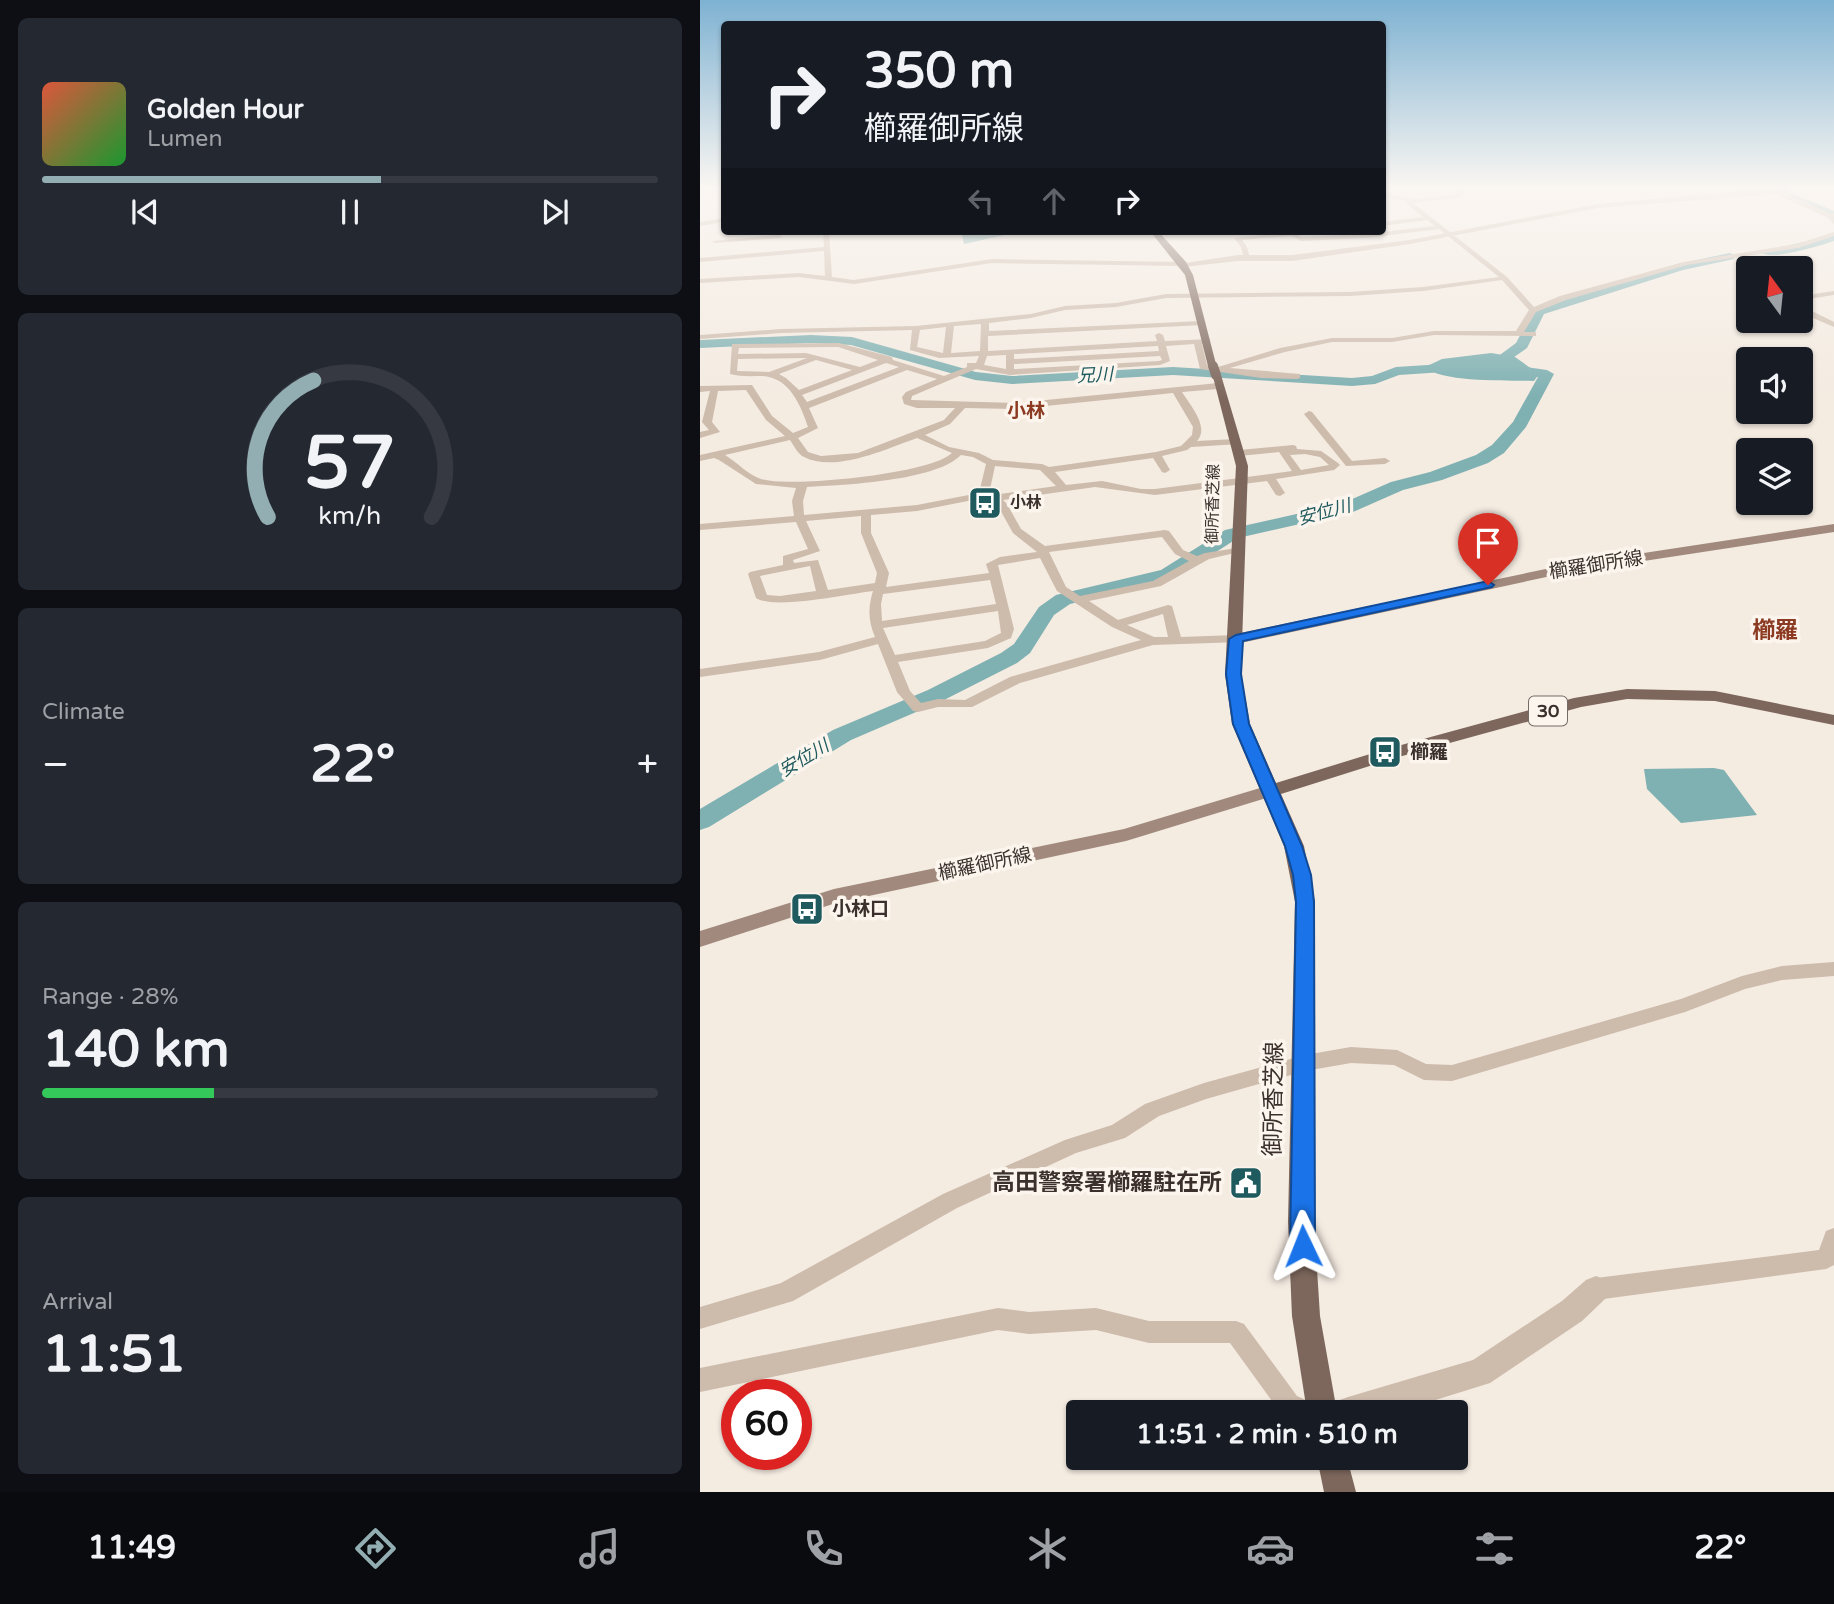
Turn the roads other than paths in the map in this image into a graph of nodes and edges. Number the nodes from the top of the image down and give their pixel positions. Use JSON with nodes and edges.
{"nodes":[{"id":1,"x":828,"y":259,"type":"edge"},
{"id":2,"x":1178,"y":259,"type":"edge"},
{"id":3,"x":1240,"y":259,"type":"edge"},
{"id":4,"x":1481,"y":259,"type":"edge"},
{"id":5,"x":1720,"y":259,"type":"edge"},
{"id":6,"x":1183,"y":264,"type":"junction"},
{"id":7,"x":1505,"y":278,"type":"junction"},
{"id":8,"x":829,"y":279,"type":"junction"},
{"id":9,"x":700,"y":281,"type":"edge"},
{"id":10,"x":1830,"y":294,"type":"edge"},
{"id":11,"x":1194,"y":295,"type":"junction"},
{"id":12,"x":1834,"y":300,"type":"edge"},
{"id":13,"x":1813,"y":303,"type":"edge"},
{"id":14,"x":1086,"y":306,"type":"junction"},
{"id":15,"x":1056,"y":310,"type":"junction"},
{"id":16,"x":1533,"y":310,"type":"junction"},
{"id":17,"x":1114,"y":312,"type":"junction"},
{"id":18,"x":1813,"y":314,"type":"edge"},
{"id":19,"x":1834,"y":316,"type":"edge"},
{"id":20,"x":1818,"y":318,"type":"junction"},
{"id":21,"x":985,"y":320,"type":"junction"},
{"id":22,"x":1202,"y":323,"type":"junction"},
{"id":23,"x":950,"y":324,"type":"junction"},
{"id":24,"x":1154,"y":324,"type":"junction"},
{"id":25,"x":1834,"y":324,"type":"edge"},
{"id":26,"x":1131,"y":325,"type":"junction"},
{"id":27,"x":1090,"y":327,"type":"junction"},
{"id":28,"x":916,"y":328,"type":"junction"},
{"id":29,"x":1060,"y":330,"type":"junction"},
{"id":30,"x":1520,"y":332,"type":"junction"},
{"id":31,"x":984,"y":334,"type":"junction"},
{"id":32,"x":1533,"y":334,"type":"dead end"},
{"id":33,"x":700,"y":337,"type":"edge"},
{"id":34,"x":1202,"y":341,"type":"junction"},
{"id":35,"x":1161,"y":342,"type":"junction"},
{"id":36,"x":1010,"y":351,"type":"junction"},
{"id":37,"x":984,"y":353,"type":"junction"},
{"id":38,"x":1164,"y":353,"type":"junction"},
{"id":39,"x":943,"y":355,"type":"junction"},
{"id":40,"x":734,"y":357,"type":"junction"},
{"id":41,"x":818,"y":357,"type":"junction"},
{"id":42,"x":890,"y":359,"type":"junction"},
{"id":43,"x":1010,"y":362,"type":"junction"},
{"id":44,"x":909,"y":366,"type":"junction"},
{"id":45,"x":974,"y":368,"type":"junction"},
{"id":46,"x":861,"y":370,"type":"junction"},
{"id":47,"x":1010,"y":372,"type":"junction"},
{"id":48,"x":771,"y":374,"type":"junction"},
{"id":49,"x":1216,"y":374,"type":"junction"},
{"id":50,"x":1297,"y":376,"type":"dead end"},
{"id":51,"x":949,"y":378,"type":"junction"},
{"id":52,"x":715,"y":387,"type":"junction"},
{"id":53,"x":700,"y":388,"type":"edge"},
{"id":54,"x":1176,"y":390,"type":"junction"},
{"id":55,"x":797,"y":394,"type":"junction"},
{"id":56,"x":963,"y":405,"type":"junction"},
{"id":57,"x":803,"y":407,"type":"junction"},
{"id":58,"x":705,"y":411,"type":"edge"},
{"id":59,"x":1308,"y":414,"type":"dead end"},
{"id":60,"x":700,"y":435,"type":"edge"},
{"id":61,"x":917,"y":435,"type":"junction"},
{"id":62,"x":792,"y":437,"type":"junction"},
{"id":63,"x":1190,"y":444,"type":"junction"},
{"id":64,"x":1333,"y":444,"type":"junction"},
{"id":65,"x":1238,"y":448,"type":"junction"},
{"id":66,"x":958,"y":452,"type":"junction"},
{"id":67,"x":714,"y":455,"type":"junction"},
{"id":68,"x":1156,"y":455,"type":"junction"},
{"id":69,"x":700,"y":458,"type":"edge"},
{"id":70,"x":1385,"y":461,"type":"dead end"},
{"id":71,"x":990,"y":463,"type":"junction"},
{"id":72,"x":1176,"y":466,"type":"dead end"},
{"id":73,"x":1048,"y":470,"type":"junction"},
{"id":74,"x":1298,"y":473,"type":"dead end"},
{"id":75,"x":1270,"y":478,"type":"junction"},
{"id":76,"x":1242,"y":481,"type":"junction"},
{"id":77,"x":803,"y":484,"type":"junction"},
{"id":78,"x":1064,"y":489,"type":"junction"},
{"id":79,"x":1280,"y":493,"type":"dead end"},
{"id":80,"x":987,"y":497,"type":"junction"},
{"id":81,"x":866,"y":511,"type":"junction"},
{"id":82,"x":799,"y":519,"type":"junction"},
{"id":83,"x":700,"y":527,"type":"edge"},
{"id":84,"x":1834,"y":528,"type":"edge"},
{"id":85,"x":1239,"y":538,"type":"junction"},
{"id":86,"x":1042,"y":552,"type":"junction"},
{"id":87,"x":1193,"y":559,"type":"junction"},
{"id":88,"x":789,"y":567,"type":"junction"},
{"id":89,"x":995,"y":576,"type":"junction"},
{"id":90,"x":880,"y":589,"type":"junction"},
{"id":91,"x":823,"y":594,"type":"junction"},
{"id":92,"x":1072,"y":597,"type":"junction"},
{"id":93,"x":1001,"y":607,"type":"junction"},
{"id":94,"x":1116,"y":624,"type":"junction"},
{"id":95,"x":876,"y":625,"type":"junction"},
{"id":96,"x":881,"y":639,"type":"junction"},
{"id":97,"x":1175,"y":639,"type":"junction"},
{"id":98,"x":1236,"y":639,"type":"junction"},
{"id":99,"x":1152,"y":641,"type":"junction"},
{"id":100,"x":892,"y":659,"type":"junction"},
{"id":101,"x":700,"y":673,"type":"edge"},
{"id":102,"x":1834,"y":720,"type":"edge"},
{"id":103,"x":1270,"y":791,"type":"junction"},
{"id":104,"x":700,"y":939,"type":"edge"},
{"id":105,"x":1834,"y":969,"type":"edge"},
{"id":106,"x":1305,"y":1063,"type":"junction"},
{"id":107,"x":1834,"y":1238,"type":"edge"},
{"id":108,"x":1596,"y":1289,"type":"joint"},
{"id":109,"x":700,"y":1318,"type":"edge"},
{"id":110,"x":700,"y":1380,"type":"edge"},
{"id":111,"x":1285,"y":1400,"type":"edge"},
{"id":112,"x":1320,"y":1400,"type":"edge"},
{"id":113,"x":1389,"y":1400,"type":"edge"},
{"id":114,"x":1335,"y":1470,"type":"edge"},
{"id":115,"x":1340,"y":1492,"type":"edge"}],
"edges":[{"from":1,"to":8,"type":"street"},
{"from":2,"to":6,"type":"main road","name":"御所香芝線"},
{"from":3,"to":6,"type":"street"},
{"from":4,"to":7,"type":"street"},
{"from":5,"to":16,"type":"street"},
{"from":6,"to":8,"type":"street"},
{"from":6,"to":11,"type":"main road","name":"御所香芝線"},
{"from":7,"to":11,"type":"street"},
{"from":7,"to":16,"type":"street"},
{"from":8,"to":9,"type":"street"},
{"from":10,"to":12,"type":"street"},
{"from":11,"to":17,"type":"street"},
{"from":11,"to":22,"type":"main road","name":"御所香芝線"},
{"from":12,"to":13,"type":"street"},
{"from":14,"to":15,"type":"street"},
{"from":14,"to":17,"type":"street"},
{"from":14,"to":27,"type":"street"},
{"from":15,"to":21,"type":"street"},
{"from":15,"to":29,"type":"street"},
{"from":16,"to":30,"type":"street"},
{"from":17,"to":26,"type":"street"},
{"from":18,"to":20,"type":"street"},
{"from":19,"to":20,"type":"street"},
{"from":20,"to":25,"type":"street"},
{"from":21,"to":23,"type":"street"},
{"from":21,"to":31,"type":"street"},
{"from":22,"to":24,"type":"street"},
{"from":22,"to":34,"type":"main road","name":"御所香芝線"},
{"from":23,"to":28,"type":"street"},
{"from":23,"to":39,"type":"street"},
{"from":24,"to":26,"type":"street"},
{"from":24,"to":35,"type":"street"},
{"from":26,"to":27,"type":"street"},
{"from":27,"to":29,"type":"street"},
{"from":28,"to":33,"type":"street"},
{"from":28,"to":39,"type":"street"},
{"from":29,"to":31,"type":"street"},
{"from":30,"to":32,"type":"street"},
{"from":30,"to":49,"type":"street"},
{"from":31,"to":37,"type":"street"},
{"from":34,"to":35,"type":"street"},
{"from":34,"to":49,"type":"main road","name":"御所香芝線"},
{"from":35,"to":36,"type":"street"},
{"from":35,"to":38,"type":"street"},
{"from":36,"to":37,"type":"street"},
{"from":36,"to":43,"type":"street"},
{"from":37,"to":39,"type":"street"},
{"from":37,"to":45,"type":"street"},
{"from":38,"to":43,"type":"street"},
{"from":38,"to":47,"type":"street"},
{"from":39,"to":45,"type":"street"},
{"from":40,"to":41,"type":"street"},
{"from":40,"to":42,"type":"street"},
{"from":40,"to":48,"type":"street"},
{"from":41,"to":46,"type":"street"},
{"from":41,"to":48,"type":"street"},
{"from":42,"to":44,"type":"street"},
{"from":42,"to":46,"type":"street"},
{"from":43,"to":47,"type":"street"},
{"from":44,"to":51,"type":"street"},
{"from":44,"to":57,"type":"street"},
{"from":45,"to":47,"type":"street"},
{"from":45,"to":51,"type":"street"},
{"from":46,"to":55,"type":"street"},
{"from":48,"to":55,"type":"street"},
{"from":49,"to":50,"type":"street"},
{"from":49,"to":54,"type":"street"},
{"from":49,"to":65,"type":"main road","name":"御所香芝線"},
{"from":51,"to":56,"type":"street"},
{"from":52,"to":53,"type":"street"},
{"from":52,"to":58,"type":"street"},
{"from":52,"to":62,"type":"street"},
{"from":54,"to":56,"type":"street"},
{"from":54,"to":63,"type":"street"},
{"from":55,"to":57,"type":"street"},
{"from":56,"to":61,"type":"street"},
{"from":57,"to":62,"type":"street"},
{"from":58,"to":60,"type":"street"},
{"from":59,"to":64,"type":"street"},
{"from":61,"to":62,"type":"street"},
{"from":61,"to":66,"type":"street"},
{"from":62,"to":67,"type":"street"},
{"from":63,"to":65,"type":"street"},
{"from":63,"to":68,"type":"street"},
{"from":64,"to":65,"type":"street"},
{"from":64,"to":70,"type":"street"},
{"from":65,"to":76,"type":"main road","name":"御所香芝線"},
{"from":66,"to":71,"type":"street"},
{"from":66,"to":77,"type":"street"},
{"from":67,"to":69,"type":"street"},
{"from":67,"to":77,"type":"street"},
{"from":68,"to":72,"type":"street"},
{"from":68,"to":73,"type":"street"},
{"from":71,"to":73,"type":"street"},
{"from":71,"to":80,"type":"street"},
{"from":73,"to":78,"type":"street"},
{"from":74,"to":75,"type":"street"},
{"from":75,"to":76,"type":"street"},
{"from":75,"to":79,"type":"street"},
{"from":76,"to":78,"type":"street"},
{"from":76,"to":85,"type":"main road","name":"御所香芝線"},
{"from":77,"to":82,"type":"street"},
{"from":78,"to":80,"type":"street"},
{"from":80,"to":81,"type":"street"},
{"from":80,"to":86,"type":"street"},
{"from":81,"to":82,"type":"street"},
{"from":81,"to":90,"type":"street"},
{"from":82,"to":83,"type":"street"},
{"from":82,"to":88,"type":"street"},
{"from":84,"to":98,"type":"main road","name":"櫛羅御所線"},
{"from":85,"to":87,"type":"street"},
{"from":85,"to":98,"type":"main road","name":"御所香芝線"},
{"from":86,"to":87,"type":"street"},
{"from":86,"to":89,"type":"street"},
{"from":86,"to":92,"type":"street"},
{"from":87,"to":92,"type":"street"},
{"from":88,"to":91,"type":"street"},
{"from":88,"to":91,"type":"street"},
{"from":89,"to":90,"type":"street"},
{"from":89,"to":93,"type":"street"},
{"from":90,"to":91,"type":"street"},
{"from":90,"to":95,"type":"street"},
{"from":92,"to":94,"type":"street"},
{"from":93,"to":95,"type":"street"},
{"from":93,"to":100,"type":"street"},
{"from":94,"to":97,"type":"street"},
{"from":94,"to":99,"type":"street"},
{"from":95,"to":96,"type":"street"},
{"from":96,"to":100,"type":"street"},
{"from":96,"to":101,"type":"street"},
{"from":97,"to":98,"type":"street"},
{"from":97,"to":99,"type":"street"},
{"from":98,"to":103,"type":"main road","name":"御所香芝線"},
{"from":99,"to":100,"type":"street"},
{"from":102,"to":103,"type":"main road","number":"30"},
{"from":103,"to":104,"type":"main road","name":"櫛羅御所線"},
{"from":103,"to":106,"type":"main road","name":"御所香芝線"},
{"from":105,"to":106,"type":"street"},
{"from":106,"to":109,"type":"street"},
{"from":106,"to":112,"type":"main road","name":"御所香芝線"},
{"from":107,"to":108,"type":"street"},
{"from":108,"to":113,"type":"street"},
{"from":110,"to":111,"type":"street"},
{"from":114,"to":115,"type":"main road"}]}
